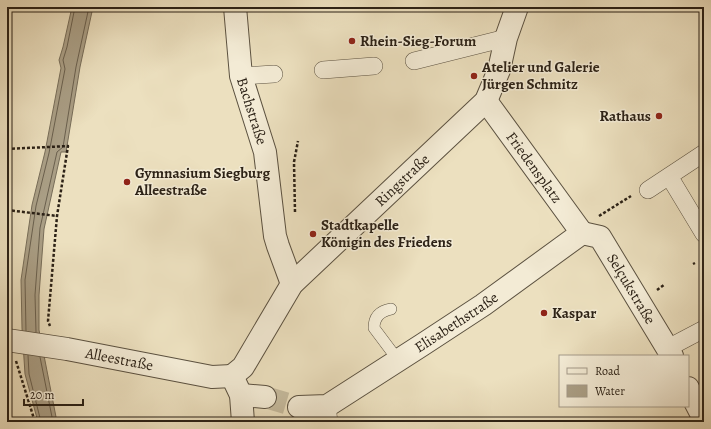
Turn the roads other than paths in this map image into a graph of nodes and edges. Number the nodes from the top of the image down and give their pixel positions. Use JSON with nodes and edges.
{"nodes":[{"id":1,"x":235,"y":7,"type":"edge"},
{"id":2,"x":516,"y":7,"type":"edge"},
{"id":3,"x":506,"y":38,"type":"junction"},
{"id":4,"x":414,"y":60,"type":"dead end"},
{"id":5,"x":374,"y":66,"type":"dead end"},
{"id":6,"x":323,"y":70,"type":"dead end"},
{"id":7,"x":274,"y":74,"type":"dead end"},
{"id":8,"x":241,"y":76,"type":"junction"},
{"id":9,"x":486,"y":101,"type":"junction"},
{"id":10,"x":704,"y":153,"type":"edge"},
{"id":11,"x":669,"y":176,"type":"junction"},
{"id":12,"x":648,"y":190,"type":"road end"},
{"id":13,"x":580,"y":231,"type":"junction"},
{"id":14,"x":704,"y":234,"type":"edge"},
{"id":15,"x":292,"y":284,"type":"junction"},
{"id":16,"x":390,"y":309,"type":"dead end"},
{"id":17,"x":704,"y":329,"type":"edge"},
{"id":18,"x":14,"y":347,"type":"edge"},
{"id":19,"x":670,"y":352,"type":"edge"},
{"id":20,"x":398,"y":360,"type":"junction"},
{"id":21,"x":232,"y":376,"type":"junction"},
{"id":22,"x":689,"y":390,"type":"edge"},
{"id":23,"x":240,"y":396,"type":"junction"},
{"id":24,"x":265,"y":397,"type":"tunnel mouth"},
{"id":25,"x":299,"y":407,"type":"tunnel mouth"},
{"id":26,"x":328,"y":414,"type":"edge"},
{"id":27,"x":704,"y":419,"type":"edge"},
{"id":28,"x":243,"y":422,"type":"edge"},
{"id":29,"x":698,"y":422,"type":"edge"}],
"edges":[{"from":1,"to":8,"type":"street","name":"Bachstraße"},
{"from":2,"to":3,"type":"street","name":"Ringstraße"},
{"from":3,"to":4,"type":"street"},
{"from":3,"to":9,"type":"street","name":"Ringstraße"},
{"from":5,"to":6,"type":"street"},
{"from":7,"to":8,"type":"street"},
{"from":8,"to":15,"type":"street","name":"Bachstraße"},
{"from":9,"to":13,"type":"street","name":"Friedensplatz"},
{"from":9,"to":15,"type":"street","name":"Ringstraße"},
{"from":10,"to":11,"type":"street"},
{"from":11,"to":12,"type":"street"},
{"from":11,"to":14,"type":"street"},
{"from":13,"to":19,"type":"street","name":"Selçukstraße"},
{"from":13,"to":20,"type":"street","name":"Elisabethstraße"},
{"from":15,"to":21,"type":"street","name":"Ringstraße"},
{"from":16,"to":20,"type":"lane"},
{"from":17,"to":19,"type":"street"},
{"from":18,"to":21,"type":"street","name":"Alleestraße"},
{"from":20,"to":26,"type":"street","name":"Elisabethstraße"},
{"from":21,"to":23,"type":"street"},
{"from":22,"to":27,"type":"street"},
{"from":23,"to":24,"type":"street"},
{"from":23,"to":28,"type":"street"},
{"from":25,"to":26,"type":"street","name":"Elisabethstraße"},
{"from":27,"to":29,"type":"street"}]}
